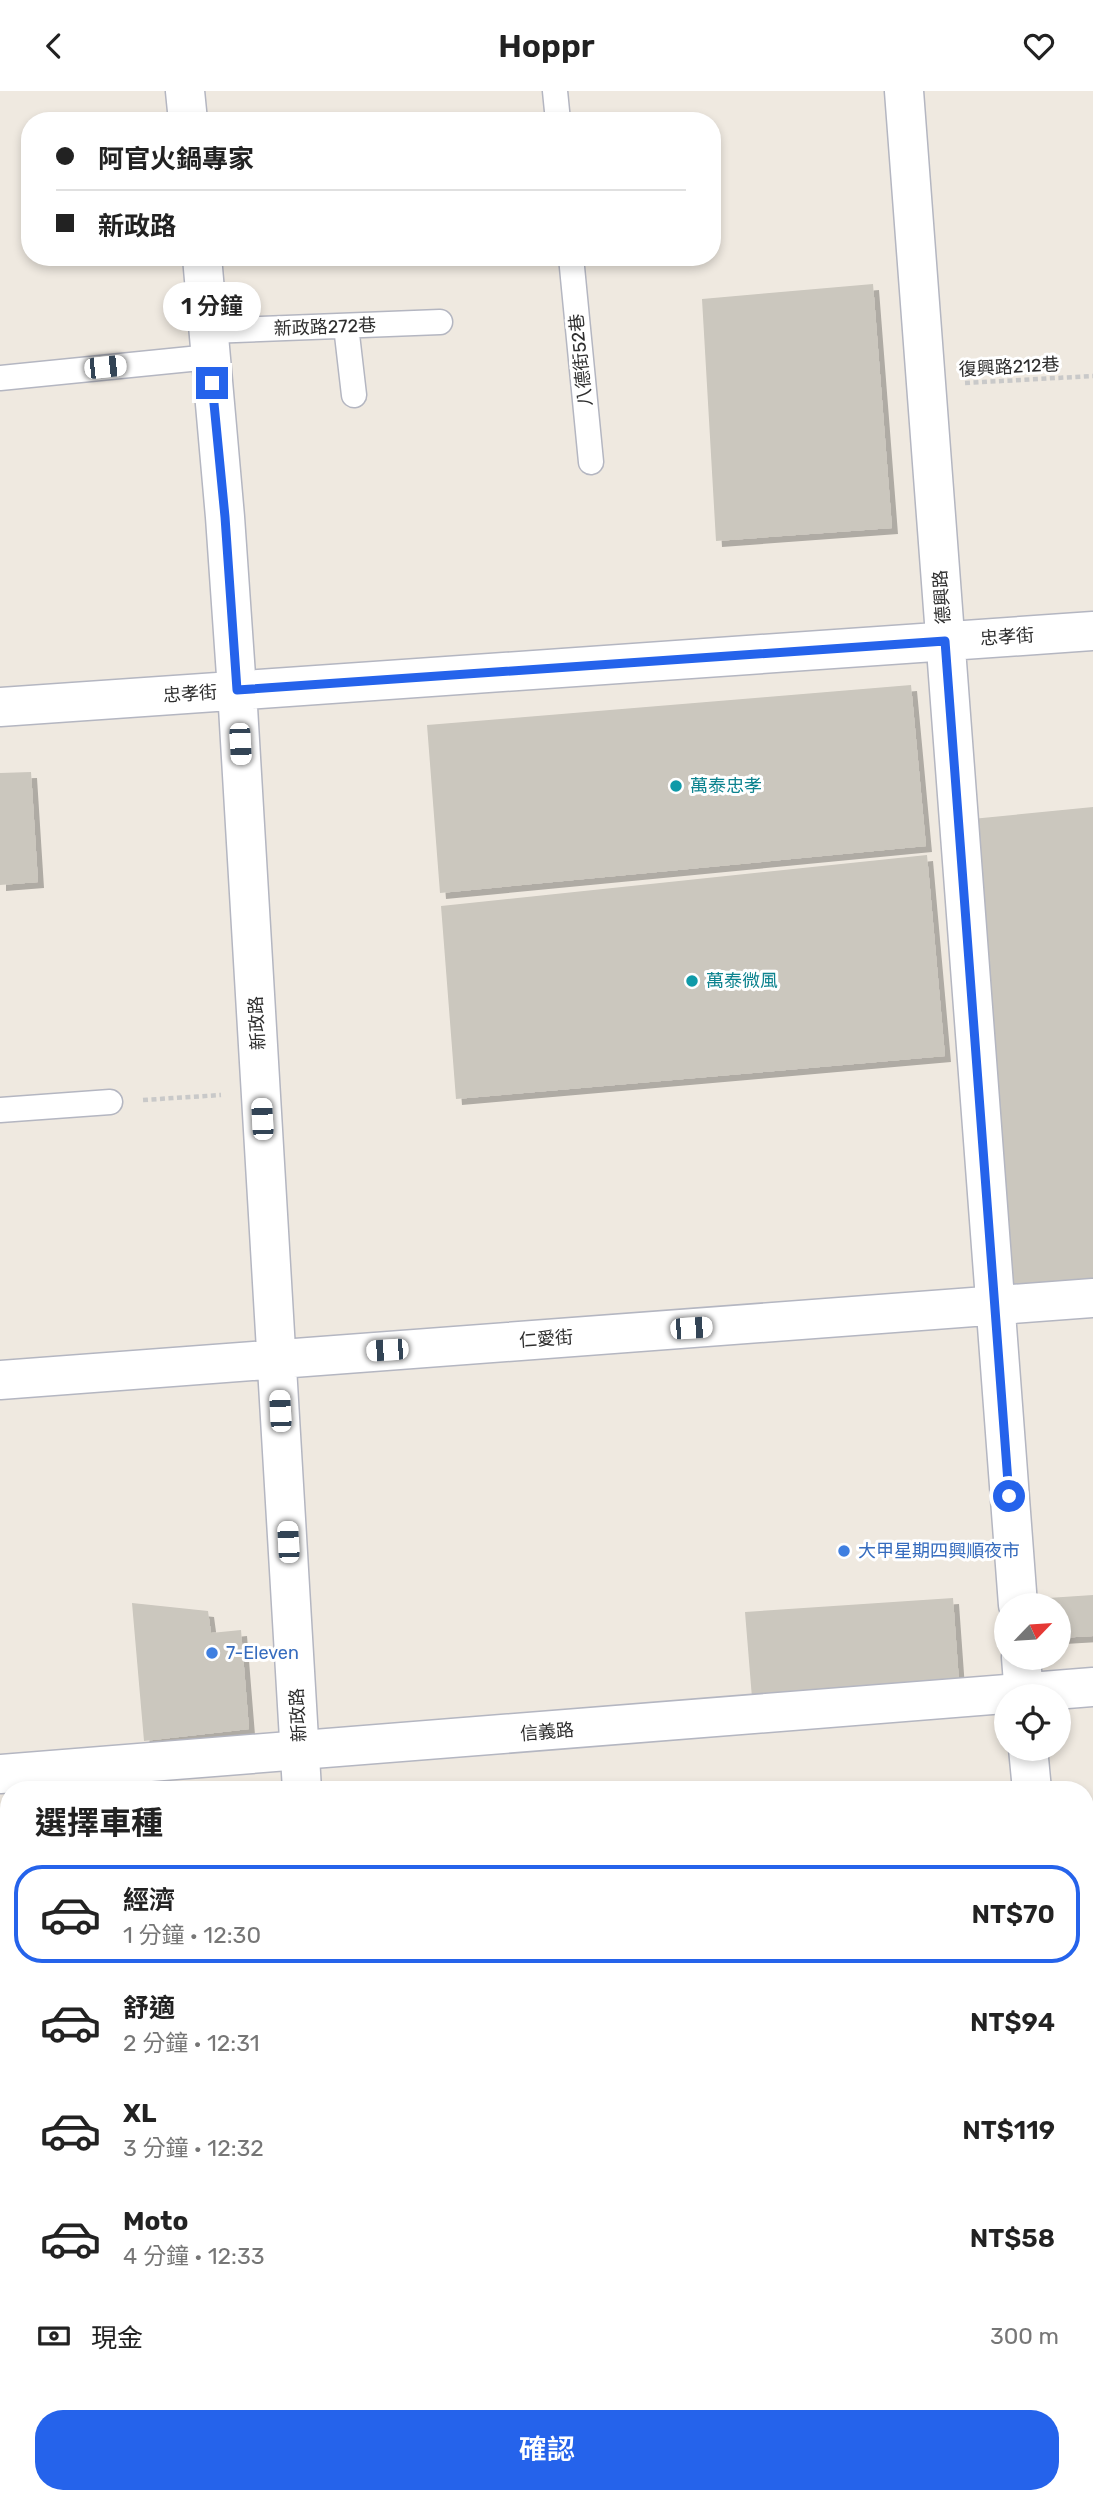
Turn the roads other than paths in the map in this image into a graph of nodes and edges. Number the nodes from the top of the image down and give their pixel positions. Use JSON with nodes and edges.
{"nodes":[{"id":1,"x":185,"y":91,"type":"edge"},
{"id":2,"x":555,"y":91,"type":"edge"},
{"id":3,"x":904,"y":91,"type":"edge"},
{"id":4,"x":187,"y":112,"type":"edge"},
{"id":5,"x":557,"y":112,"type":"edge"},
{"id":6,"x":203,"y":266,"type":"edge"},
{"id":7,"x":572,"y":266,"type":"edge"},
{"id":8,"x":440,"y":322,"type":"dead end"},
{"id":9,"x":346,"y":326,"type":"junction"},
{"id":10,"x":209,"y":344,"type":"junction"},
{"id":11,"x":0,"y":378,"type":"edge"},
{"id":12,"x":354,"y":395,"type":"dead end"},
{"id":13,"x":591,"y":462,"type":"dead end"},
{"id":14,"x":1093,"y":631,"type":"edge"},
{"id":15,"x":945,"y":641,"type":"junction"},
{"id":16,"x":237,"y":690,"type":"junction"},
{"id":17,"x":0,"y":707,"type":"edge"},
{"id":18,"x":110,"y":1102,"type":"road end"},
{"id":19,"x":0,"y":1110,"type":"edge"},
{"id":20,"x":1093,"y":1298,"type":"edge"},
{"id":21,"x":995,"y":1305,"type":"junction"},
{"id":22,"x":277,"y":1359,"type":"junction"},
{"id":23,"x":0,"y":1380,"type":"edge"},
{"id":24,"x":1016,"y":1593,"type":"edge"},
{"id":25,"x":1023,"y":1682,"type":"edge"},
{"id":26,"x":1093,"y":1687,"type":"edge"},
{"id":27,"x":300,"y":1752,"type":"junction"},
{"id":28,"x":1029,"y":1761,"type":"edge"},
{"id":29,"x":0,"y":1774,"type":"edge"},
{"id":30,"x":302,"y":1781,"type":"edge"},
{"id":31,"x":1030,"y":1781,"type":"edge"}],
"edges":[{"from":1,"to":4,"type":"street"},
{"from":2,"to":5,"type":"lane"},
{"from":3,"to":15,"type":"street","name":"德興路"},
{"from":6,"to":10,"type":"street","name":"新政路"},
{"from":7,"to":13,"type":"lane","name":"八德街52巷"},
{"from":8,"to":9,"type":"lane","name":"新政路272巷"},
{"from":9,"to":10,"type":"lane","name":"新政路272巷"},
{"from":9,"to":12,"type":"lane"},
{"from":10,"to":11,"type":"lane","name":"新政路272巷"},
{"from":10,"to":16,"type":"street","name":"新政路"},
{"from":14,"to":15,"type":"street","name":"忠孝街"},
{"from":15,"to":16,"type":"street","name":"忠孝街"},
{"from":15,"to":21,"type":"street","name":"德興路"},
{"from":16,"to":17,"type":"street","name":"忠孝街"},
{"from":16,"to":22,"type":"street","name":"新政路"},
{"from":18,"to":19,"type":"lane"},
{"from":20,"to":21,"type":"street","name":"仁愛街"},
{"from":21,"to":22,"type":"street","name":"仁愛街"},
{"from":21,"to":24,"type":"street","name":"德興路"},
{"from":22,"to":23,"type":"street","name":"仁愛街"},
{"from":22,"to":27,"type":"street","name":"新政路"},
{"from":25,"to":26,"type":"street","name":"信義路"},
{"from":25,"to":27,"type":"street","name":"信義路"},
{"from":27,"to":29,"type":"street","name":"信義路"},
{"from":27,"to":30,"type":"street","name":"新政路"},
{"from":28,"to":31,"type":"street"}]}
